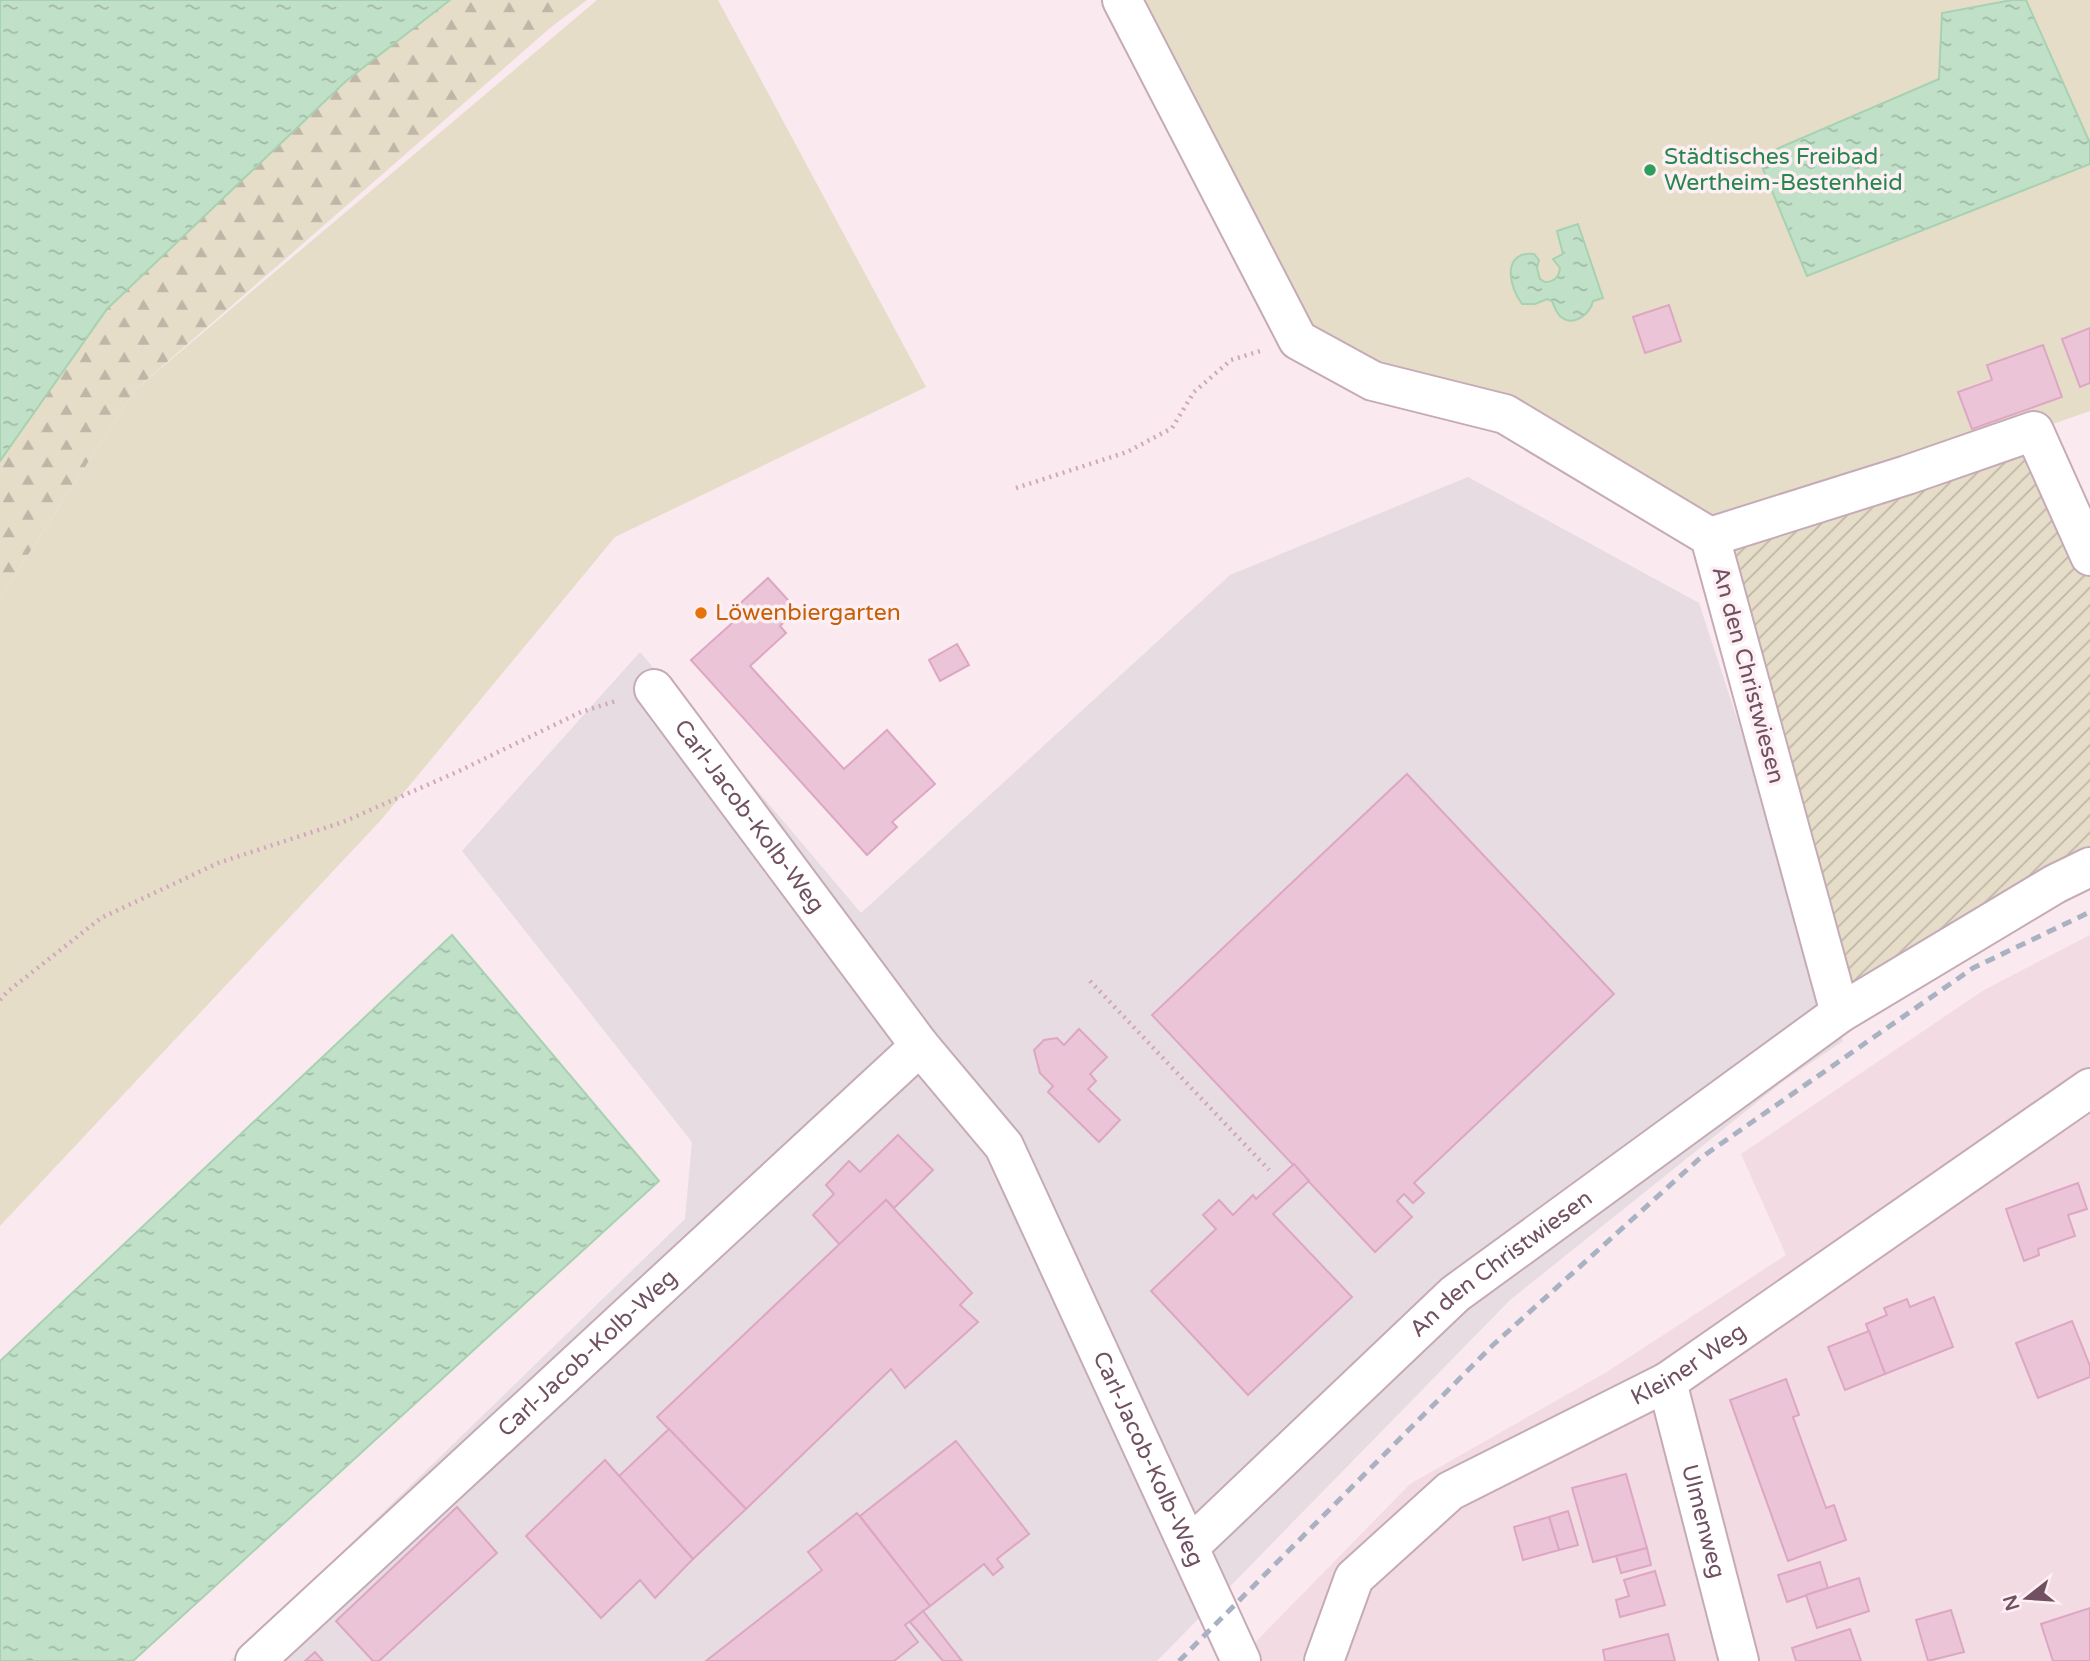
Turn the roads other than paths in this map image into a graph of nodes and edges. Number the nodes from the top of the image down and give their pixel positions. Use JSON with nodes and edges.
{"nodes":[{"id":1,"x":1122,"y":0,"type":"edge"},
{"id":2,"x":1710,"y":537,"type":"junction"},
{"id":3,"x":2090,"y":556,"type":"edge"},
{"id":4,"x":654,"y":690,"type":"road end"},
{"id":5,"x":2090,"y":867,"type":"edge"},
{"id":6,"x":1840,"y":1013,"type":"junction"},
{"id":7,"x":920,"y":1046,"type":"junction"},
{"id":8,"x":2090,"y":1088,"type":"edge"},
{"id":9,"x":1667,"y":1382,"type":"junction"},
{"id":10,"x":1189,"y":1547,"type":"junction"},
{"id":11,"x":255,"y":1661,"type":"edge"},
{"id":12,"x":1241,"y":1661,"type":"edge"},
{"id":13,"x":1324,"y":1661,"type":"edge"},
{"id":14,"x":1739,"y":1661,"type":"edge"}],
"edges":[{"from":1,"to":2,"type":"street"},
{"from":2,"to":3,"type":"street","name":"An den Christwiesen"},
{"from":2,"to":6,"type":"street","name":"An den Christwiesen"},
{"from":4,"to":7,"type":"street","name":"Carl-Jacob-Kolb-Weg"},
{"from":5,"to":6,"type":"street","name":"An den Christwiesen"},
{"from":6,"to":10,"type":"street","name":"An den Christwiesen"},
{"from":7,"to":10,"type":"street","name":"Carl-Jacob-Kolb-Weg"},
{"from":7,"to":11,"type":"street","name":"Carl-Jacob-Kolb-Weg"},
{"from":8,"to":9,"type":"street","name":"Kleiner Weg"},
{"from":9,"to":13,"type":"street","name":"Kleiner Weg"},
{"from":9,"to":14,"type":"street","name":"Ulmenweg"},
{"from":10,"to":12,"type":"street","name":"Carl-Jacob-Kolb-Weg"}]}
